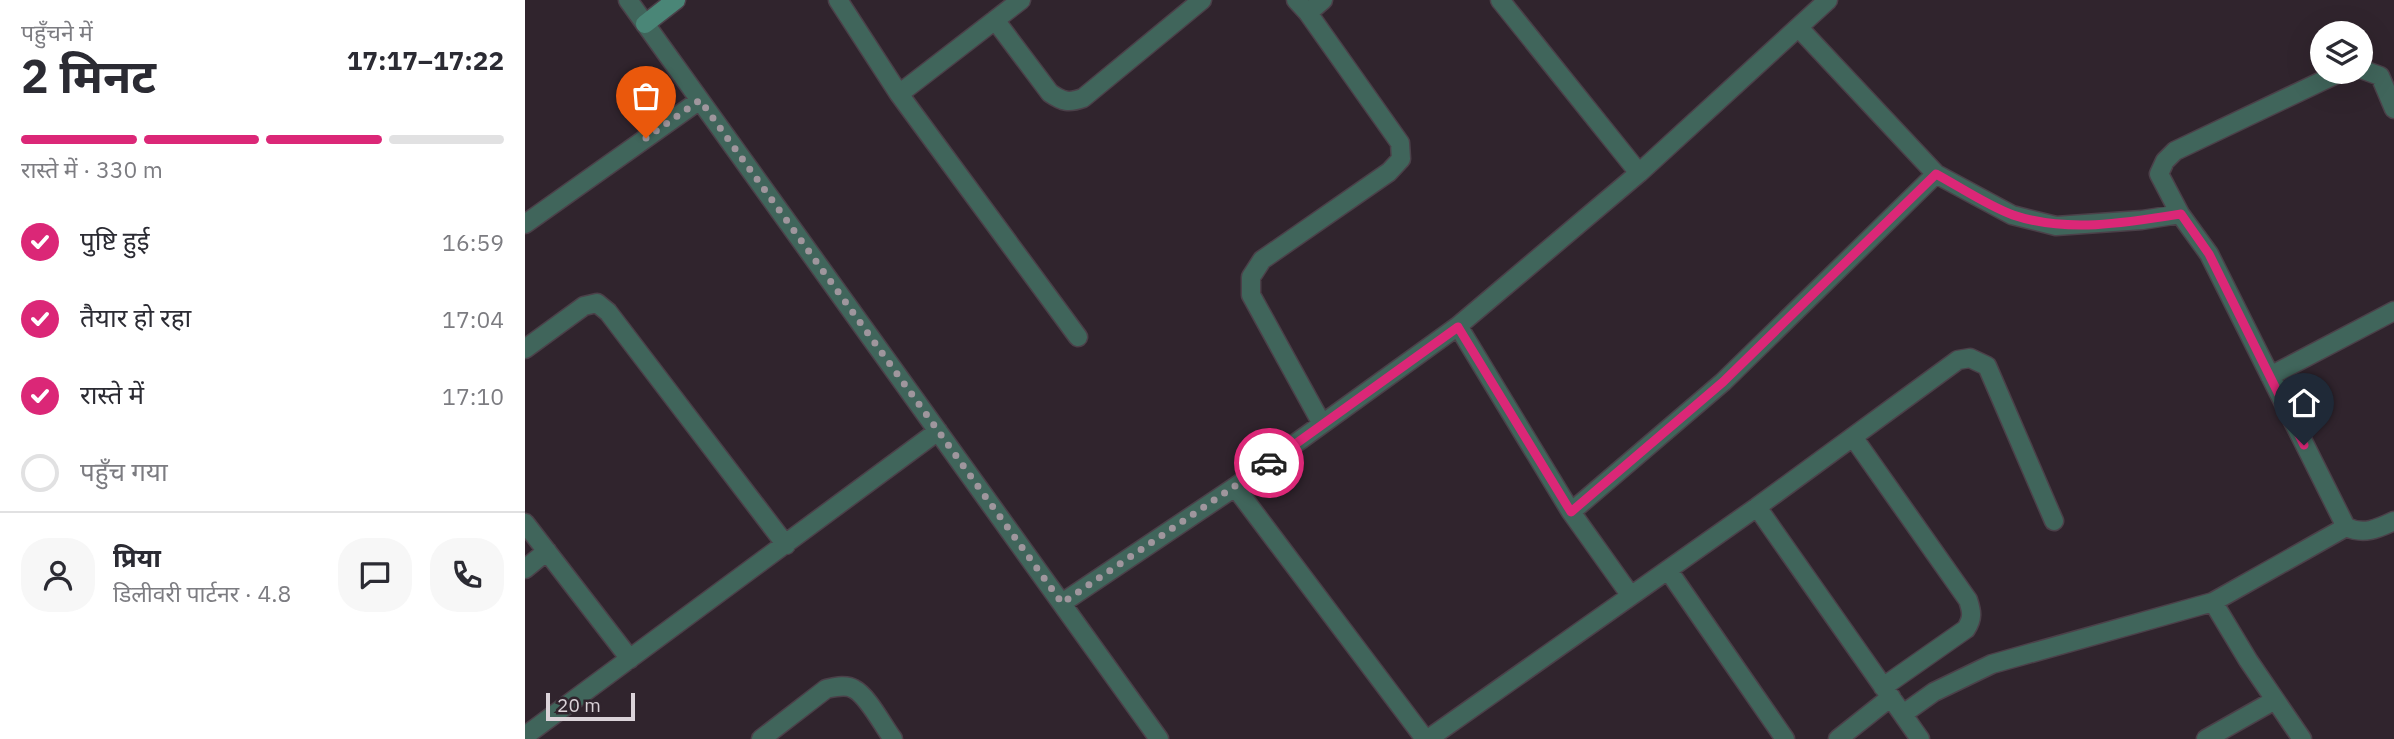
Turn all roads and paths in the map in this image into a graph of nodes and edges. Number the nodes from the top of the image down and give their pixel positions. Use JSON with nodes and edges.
{"nodes":[{"id":1,"x":628,"y":0,"type":"edge"},
{"id":2,"x":676,"y":0,"type":"edge"},
{"id":3,"x":838,"y":0,"type":"edge"},
{"id":4,"x":1021,"y":0,"type":"edge"},
{"id":5,"x":1202,"y":0,"type":"edge"},
{"id":6,"x":1323,"y":0,"type":"edge"},
{"id":7,"x":1828,"y":0,"type":"edge"},
{"id":8,"x":1504,"y":1,"type":"edge"},
{"id":9,"x":1302,"y":6,"type":"edge"},
{"id":10,"x":995,"y":20,"type":"junction"},
{"id":11,"x":645,"y":24,"type":"junction"},
{"id":12,"x":1799,"y":28,"type":"junction"},
{"id":13,"x":2373,"y":73,"type":"edge"},
{"id":14,"x":2316,"y":84,"type":"edge"},
{"id":15,"x":898,"y":94,"type":"junction"},
{"id":16,"x":700,"y":100,"type":"junction"},
{"id":17,"x":2394,"y":109,"type":"edge"},
{"id":18,"x":1639,"y":173,"type":"junction"},
{"id":19,"x":1936,"y":174,"type":"junction"},
{"id":20,"x":2181,"y":214,"type":"junction"},
{"id":21,"x":528,"y":215,"type":"edge"},
{"id":22,"x":2394,"y":311,"type":"edge"},
{"id":23,"x":1458,"y":327,"type":"junction"},
{"id":24,"x":1078,"y":337,"type":"dead end"},
{"id":25,"x":525,"y":349,"type":"edge"},
{"id":26,"x":2270,"y":376,"type":"junction"},
{"id":27,"x":1322,"y":424,"type":"junction"},
{"id":28,"x":938,"y":432,"type":"junction"},
{"id":29,"x":1853,"y":437,"type":"junction"},
{"id":30,"x":1235,"y":487,"type":"junction"},
{"id":31,"x":1757,"y":507,"type":"junction"},
{"id":32,"x":1571,"y":512,"type":"junction"},
{"id":33,"x":2054,"y":521,"type":"dead end"},
{"id":34,"x":2394,"y":521,"type":"edge"},
{"id":35,"x":525,"y":523,"type":"edge"},
{"id":36,"x":2346,"y":527,"type":"junction"},
{"id":37,"x":786,"y":545,"type":"junction"},
{"id":38,"x":547,"y":551,"type":"junction"},
{"id":39,"x":525,"y":569,"type":"edge"},
{"id":40,"x":1668,"y":570,"type":"junction"},
{"id":41,"x":1631,"y":596,"type":"junction"},
{"id":42,"x":2213,"y":602,"type":"junction"},
{"id":43,"x":1062,"y":603,"type":"junction"},
{"id":44,"x":630,"y":659,"type":"junction"},
{"id":45,"x":1887,"y":692,"type":"junction"},
{"id":46,"x":2275,"y":700,"type":"junction"},
{"id":47,"x":1903,"y":714,"type":"junction"},
{"id":48,"x":525,"y":736,"type":"edge"},
{"id":49,"x":761,"y":739,"type":"edge"},
{"id":50,"x":893,"y":739,"type":"edge"},
{"id":51,"x":1159,"y":739,"type":"edge"},
{"id":52,"x":1426,"y":739,"type":"edge"},
{"id":53,"x":1785,"y":739,"type":"edge"},
{"id":54,"x":1838,"y":739,"type":"edge"},
{"id":55,"x":1920,"y":739,"type":"edge"},
{"id":56,"x":2206,"y":739,"type":"edge"},
{"id":57,"x":2302,"y":739,"type":"edge"}],
"edges":[{"from":1,"to":11,"type":"street"},
{"from":2,"to":11,"type":"street"},
{"from":3,"to":15,"type":"street"},
{"from":4,"to":10,"type":"street"},
{"from":5,"to":10,"type":"street"},
{"from":6,"to":9,"type":"street"},
{"from":7,"to":12,"type":"street"},
{"from":8,"to":18,"type":"street"},
{"from":9,"to":27,"type":"street"},
{"from":10,"to":15,"type":"street"},
{"from":11,"to":16,"type":"street"},
{"from":12,"to":18,"type":"street"},
{"from":12,"to":19,"type":"street"},
{"from":13,"to":17,"type":"street"},
{"from":14,"to":20,"type":"street"},
{"from":15,"to":24,"type":"street"},
{"from":16,"to":21,"type":"street"},
{"from":16,"to":28,"type":"street"},
{"from":18,"to":23,"type":"street"},
{"from":19,"to":20,"type":"street"},
{"from":19,"to":32,"type":"street"},
{"from":20,"to":26,"type":"street"},
{"from":22,"to":26,"type":"street"},
{"from":23,"to":27,"type":"street"},
{"from":23,"to":32,"type":"street"},
{"from":25,"to":37,"type":"street"},
{"from":26,"to":36,"type":"street"},
{"from":27,"to":30,"type":"street"},
{"from":28,"to":37,"type":"street"},
{"from":28,"to":43,"type":"street"},
{"from":29,"to":31,"type":"street"},
{"from":29,"to":33,"type":"street"},
{"from":29,"to":45,"type":"street"},
{"from":30,"to":43,"type":"street"},
{"from":30,"to":52,"type":"street"},
{"from":31,"to":40,"type":"street"},
{"from":31,"to":45,"type":"street"},
{"from":32,"to":41,"type":"street"},
{"from":34,"to":36,"type":"street"},
{"from":35,"to":38,"type":"street"},
{"from":36,"to":42,"type":"street"},
{"from":37,"to":44,"type":"street"},
{"from":38,"to":39,"type":"street"},
{"from":38,"to":44,"type":"street"},
{"from":40,"to":41,"type":"street"},
{"from":40,"to":53,"type":"street"},
{"from":41,"to":52,"type":"street"},
{"from":42,"to":46,"type":"street"},
{"from":42,"to":47,"type":"street"},
{"from":43,"to":51,"type":"street"},
{"from":44,"to":48,"type":"street"},
{"from":45,"to":47,"type":"street"},
{"from":45,"to":54,"type":"street"},
{"from":46,"to":56,"type":"street"},
{"from":46,"to":57,"type":"street"},
{"from":47,"to":55,"type":"street"},
{"from":49,"to":50,"type":"street"}]}
